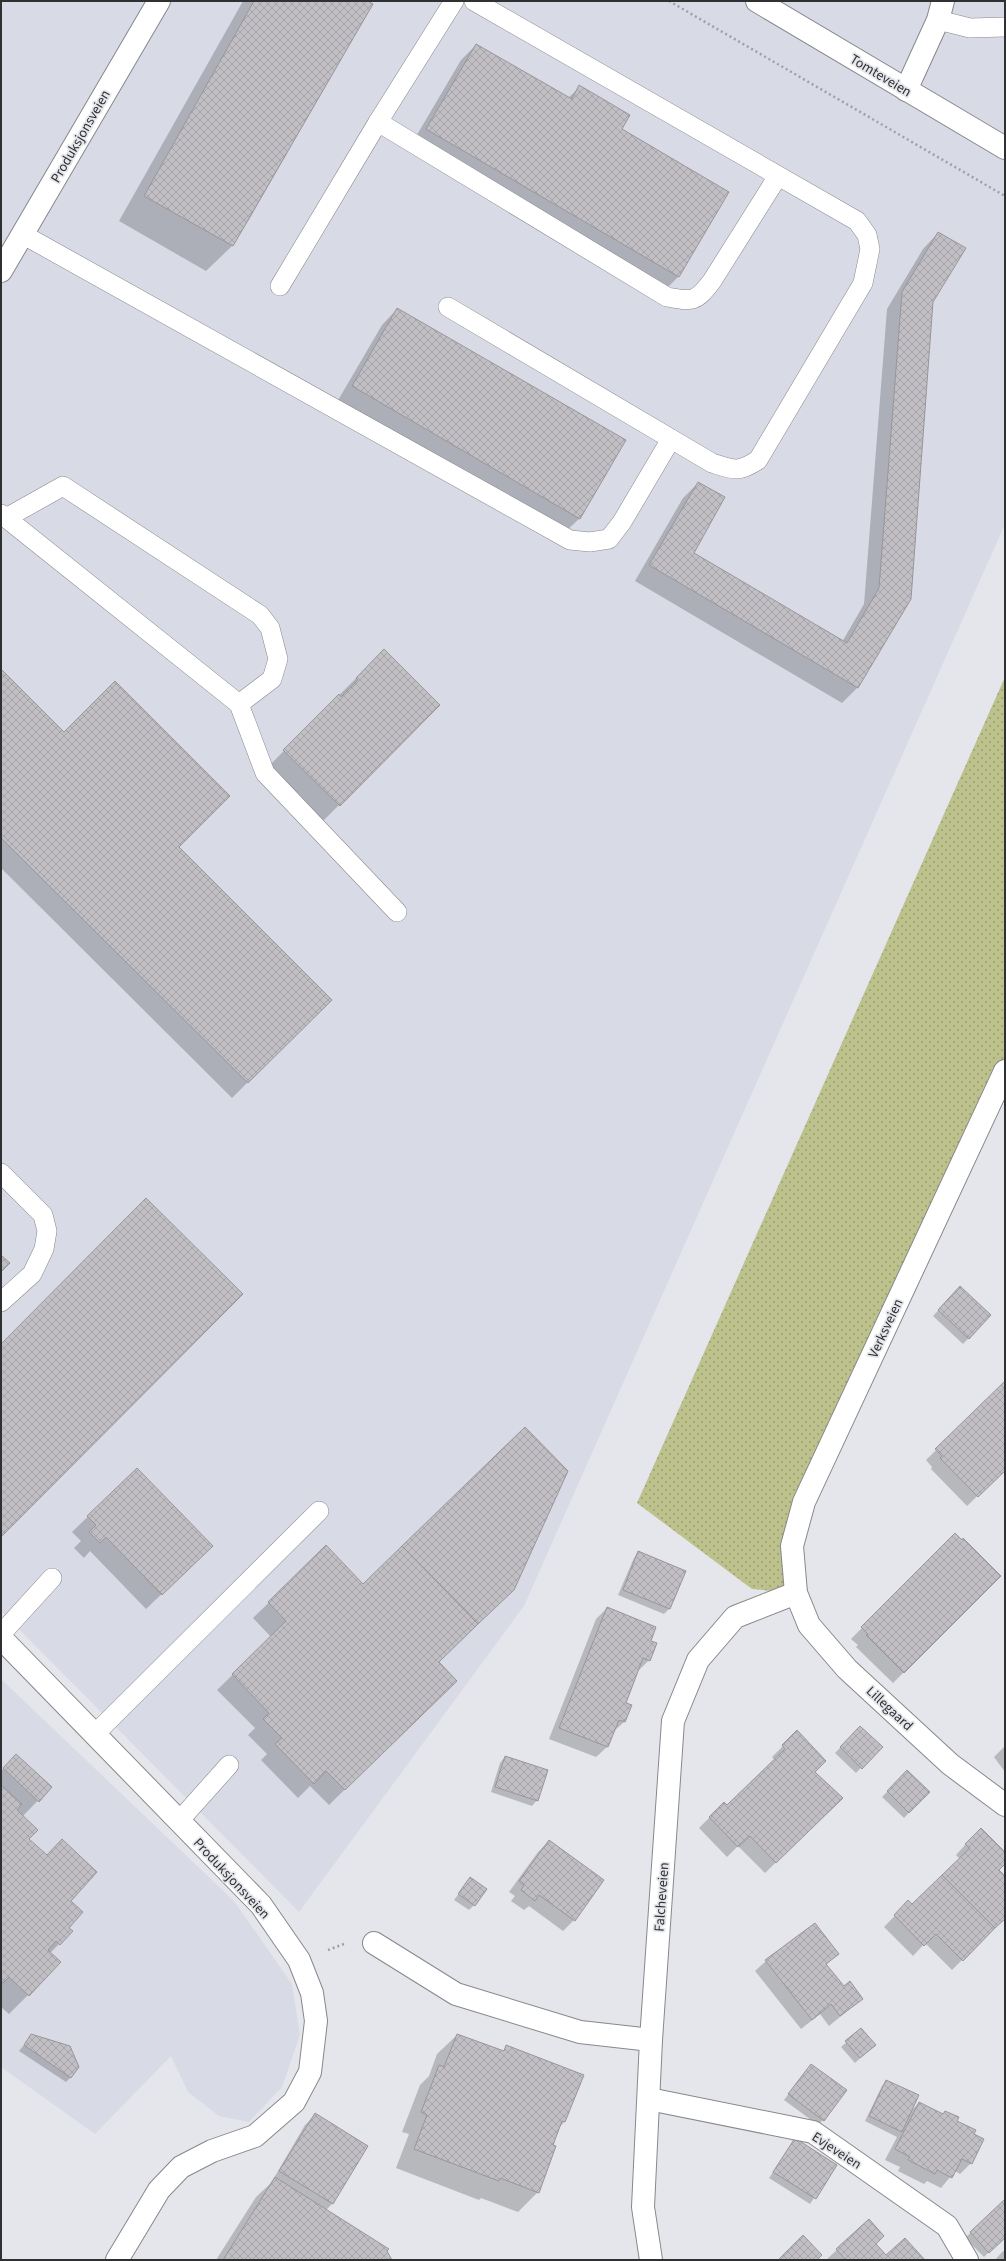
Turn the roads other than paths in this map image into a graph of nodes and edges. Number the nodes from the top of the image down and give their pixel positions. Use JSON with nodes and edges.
{"nodes":[{"id":1,"x":159,"y":1,"type":"edge"},
{"id":2,"x":454,"y":1,"type":"edge"},
{"id":3,"x":474,"y":1,"type":"edge"},
{"id":4,"x":757,"y":1,"type":"edge"},
{"id":5,"x":940,"y":10,"type":"edge"},
{"id":6,"x":1005,"y":27,"type":"edge"},
{"id":7,"x":906,"y":90,"type":"junction"},
{"id":8,"x":378,"y":122,"type":"junction"},
{"id":9,"x":1005,"y":148,"type":"edge"},
{"id":10,"x":778,"y":176,"type":"junction"},
{"id":11,"x":22,"y":234,"type":"junction"},
{"id":12,"x":1,"y":271,"type":"edge"},
{"id":13,"x":280,"y":286,"type":"dead end"},
{"id":14,"x":448,"y":307,"type":"dead end"},
{"id":15,"x":671,"y":439,"type":"junction"},
{"id":16,"x":4,"y":516,"type":"edge"},
{"id":17,"x":239,"y":704,"type":"junction"},
{"id":18,"x":397,"y":912,"type":"dead end"},
{"id":19,"x":1005,"y":1071,"type":"edge"},
{"id":20,"x":1,"y":1173,"type":"edge"},
{"id":21,"x":1,"y":1302,"type":"edge"},
{"id":22,"x":319,"y":1511,"type":"dead end"},
{"id":23,"x":52,"y":1578,"type":"dead end"},
{"id":24,"x":796,"y":1593,"type":"junction"},
{"id":25,"x":1,"y":1634,"type":"edge"},
{"id":26,"x":1,"y":1638,"type":"edge"},
{"id":27,"x":94,"y":1735,"type":"junction"},
{"id":28,"x":229,"y":1765,"type":"dead end"},
{"id":29,"x":1005,"y":1805,"type":"edge"},
{"id":30,"x":179,"y":1821,"type":"junction"},
{"id":31,"x":374,"y":1943,"type":"road end"},
{"id":32,"x":652,"y":2040,"type":"junction"},
{"id":33,"x":649,"y":2099,"type":"junction"},
{"id":34,"x":117,"y":2260,"type":"edge"},
{"id":35,"x":651,"y":2260,"type":"edge"},
{"id":36,"x":967,"y":2260,"type":"edge"}],
"edges":[{"from":1,"to":11,"type":"street","name":"Produksjonsveien"},
{"from":2,"to":8,"type":"lane"},
{"from":3,"to":10,"type":"lane"},
{"from":4,"to":7,"type":"street","name":"Tomteveien"},
{"from":5,"to":6,"type":"lane"},
{"from":5,"to":7,"type":"street"},
{"from":7,"to":9,"type":"street","name":"Tomteveien"},
{"from":8,"to":10,"type":"lane"},
{"from":8,"to":13,"type":"lane"},
{"from":10,"to":15,"type":"lane"},
{"from":11,"to":12,"type":"street","name":"Produksjonsveien"},
{"from":11,"to":15,"type":"lane"},
{"from":14,"to":15,"type":"lane"},
{"from":16,"to":17,"type":"lane"},
{"from":16,"to":17,"type":"lane"},
{"from":17,"to":18,"type":"lane"},
{"from":19,"to":24,"type":"street","name":"Verksveien"},
{"from":20,"to":21,"type":"lane"},
{"from":22,"to":27,"type":"lane"},
{"from":23,"to":25,"type":"lane"},
{"from":24,"to":29,"type":"street","name":"Lillegaard"},
{"from":24,"to":32,"type":"street","name":"Falcheveien"},
{"from":26,"to":27,"type":"street","name":"Produksjonsveien"},
{"from":27,"to":30,"type":"street","name":"Produksjonsveien"},
{"from":28,"to":30,"type":"lane"},
{"from":30,"to":34,"type":"street","name":"Produksjonsveien"},
{"from":31,"to":32,"type":"street"},
{"from":32,"to":33,"type":"street","name":"Falcheveien"},
{"from":33,"to":35,"type":"street","name":"Falcheveien"},
{"from":33,"to":36,"type":"street","name":"Evjeveien"}]}
